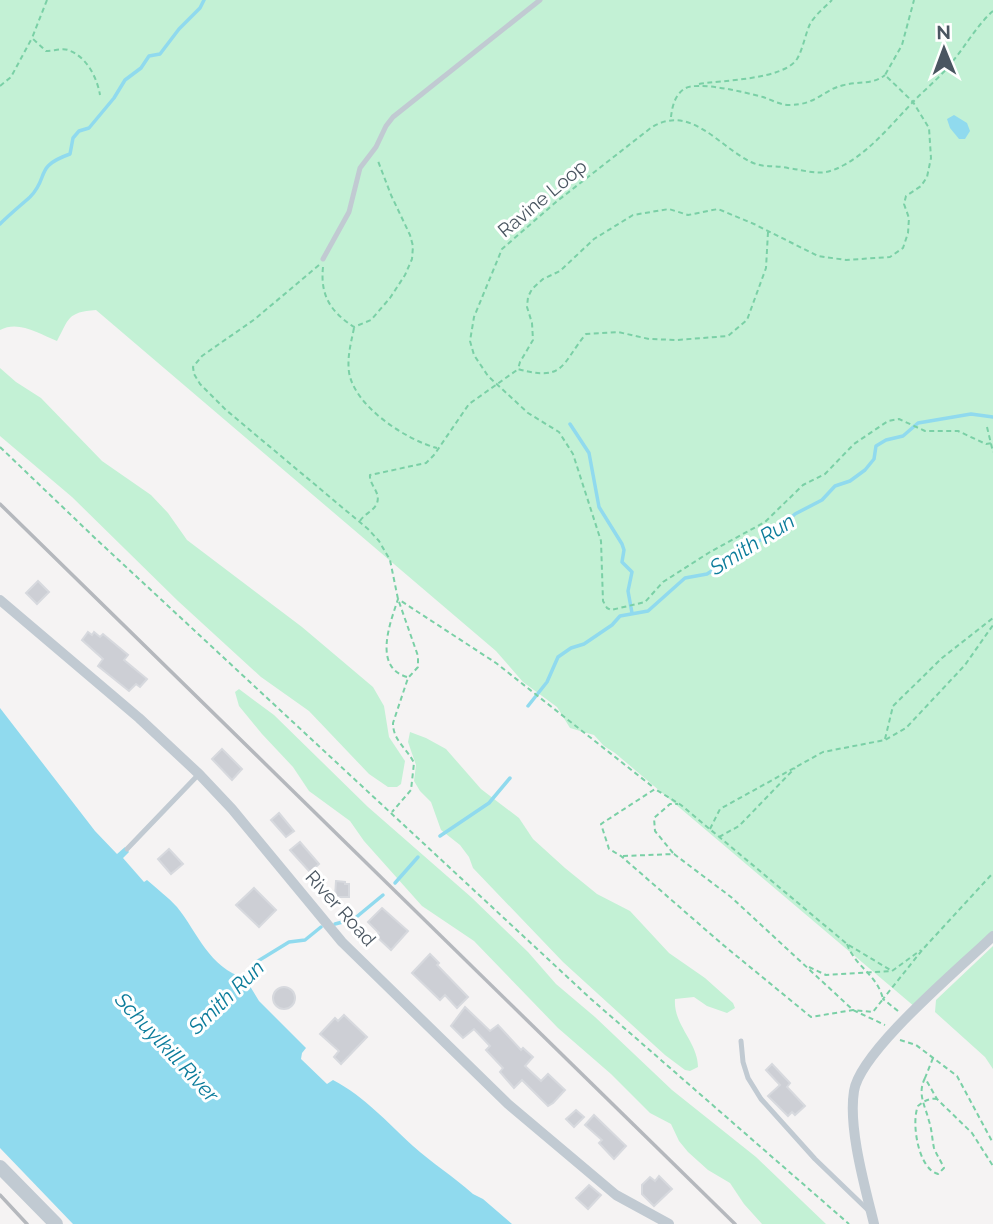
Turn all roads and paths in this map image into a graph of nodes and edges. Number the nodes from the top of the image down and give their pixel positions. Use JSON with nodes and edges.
{"nodes":[{"id":1,"x":47,"y":0,"type":"edge"},
{"id":2,"x":540,"y":0,"type":"edge"},
{"id":3,"x":832,"y":0,"type":"edge"},
{"id":4,"x":914,"y":0,"type":"edge"},
{"id":5,"x":993,"y":10,"type":"edge"},
{"id":6,"x":32,"y":37,"type":"junction"},
{"id":7,"x":886,"y":75,"type":"junction"},
{"id":8,"x":697,"y":85,"type":"junction"},
{"id":9,"x":0,"y":86,"type":"edge"},
{"id":10,"x":100,"y":95,"type":"dead end"},
{"id":11,"x":913,"y":102,"type":"junction"},
{"id":12,"x":670,"y":120,"type":"junction"},
{"id":13,"x":376,"y":147,"type":"junction"},
{"id":14,"x":768,"y":232,"type":"junction"},
{"id":15,"x":324,"y":259,"type":"junction"},
{"id":16,"x":354,"y":327,"type":"junction"},
{"id":17,"x":518,"y":369,"type":"junction"},
{"id":18,"x":496,"y":385,"type":"junction"},
{"id":19,"x":987,"y":427,"type":"dead end"},
{"id":20,"x":992,"y":443,"type":"edge"},
{"id":21,"x":0,"y":447,"type":"edge"},
{"id":22,"x":437,"y":449,"type":"junction"},
{"id":23,"x":993,"y":452,"type":"edge"},
{"id":24,"x":360,"y":522,"type":"junction"},
{"id":25,"x":398,"y":598,"type":"junction"},
{"id":26,"x":0,"y":600,"type":"edge"},
{"id":27,"x":993,"y":618,"type":"edge"},
{"id":28,"x":993,"y":625,"type":"edge"},
{"id":29,"x":408,"y":678,"type":"junction"},
{"id":30,"x":885,"y":740,"type":"junction"},
{"id":31,"x":797,"y":765,"type":"junction"},
{"id":32,"x":199,"y":774,"type":"junction"},
{"id":33,"x":654,"y":789,"type":"junction"},
{"id":34,"x":681,"y":804,"type":"junction"},
{"id":35,"x":391,"y":814,"type":"junction"},
{"id":36,"x":709,"y":830,"type":"junction"},
{"id":37,"x":719,"y":838,"type":"junction"},
{"id":38,"x":127,"y":849,"type":"dead end"},
{"id":39,"x":674,"y":854,"type":"junction"},
{"id":40,"x":621,"y":856,"type":"junction"},
{"id":41,"x":993,"y":873,"type":"edge"},
{"id":42,"x":993,"y":936,"type":"edge"},
{"id":43,"x":848,"y":944,"type":"junction"},
{"id":44,"x":923,"y":948,"type":"junction"},
{"id":45,"x":804,"y":965,"type":"junction"},
{"id":46,"x":892,"y":971,"type":"junction"},
{"id":47,"x":869,"y":973,"type":"junction"},
{"id":48,"x":883,"y":999,"type":"junction"},
{"id":49,"x":853,"y":1010,"type":"junction"},
{"id":50,"x":907,"y":1018,"type":"junction"},
{"id":51,"x":892,"y":1034,"type":"junction"},
{"id":52,"x":741,"y":1041,"type":"dead end"},
{"id":53,"x":933,"y":1058,"type":"junction"},
{"id":54,"x":925,"y":1078,"type":"junction"},
{"id":55,"x":937,"y":1099,"type":"junction"},
{"id":56,"x":923,"y":1102,"type":"junction"},
{"id":57,"x":993,"y":1143,"type":"edge"},
{"id":58,"x":993,"y":1166,"type":"edge"},
{"id":59,"x":0,"y":1167,"type":"edge"},
{"id":60,"x":873,"y":1218,"type":"edge"},
{"id":61,"x":56,"y":1224,"type":"edge"},
{"id":62,"x":670,"y":1224,"type":"edge"},
{"id":63,"x":849,"y":1224,"type":"edge"}],
"edges":[{"from":1,"to":6,"type":"path"},
{"from":2,"to":13,"type":"lane"},
{"from":3,"to":8,"type":"path"},
{"from":4,"to":7,"type":"path"},
{"from":5,"to":11,"type":"path"},
{"from":6,"to":9,"type":"path"},
{"from":6,"to":10,"type":"path"},
{"from":7,"to":8,"type":"path"},
{"from":7,"to":11,"type":"path"},
{"from":8,"to":12,"type":"path"},
{"from":11,"to":12,"type":"path"},
{"from":11,"to":14,"type":"path"},
{"from":12,"to":18,"type":"path","name":"Ravine Loop"},
{"from":13,"to":15,"type":"lane"},
{"from":13,"to":16,"type":"path"},
{"from":14,"to":17,"type":"path"},
{"from":14,"to":17,"type":"path"},
{"from":15,"to":16,"type":"path"},
{"from":15,"to":24,"type":"path"},
{"from":16,"to":22,"type":"path"},
{"from":17,"to":18,"type":"path"},
{"from":18,"to":20,"type":"path","name":"Ravine Loop"},
{"from":18,"to":22,"type":"path"},
{"from":19,"to":20,"type":"path"},
{"from":20,"to":23,"type":"path"},
{"from":21,"to":35,"type":"path"},
{"from":22,"to":24,"type":"path"},
{"from":24,"to":25,"type":"path"},
{"from":25,"to":29,"type":"path"},
{"from":25,"to":29,"type":"path"},
{"from":25,"to":33,"type":"path"},
{"from":26,"to":32,"type":"street","name":"River Road"},
{"from":27,"to":30,"type":"path"},
{"from":28,"to":30,"type":"path"},
{"from":29,"to":35,"type":"path"},
{"from":30,"to":31,"type":"path"},
{"from":31,"to":36,"type":"path"},
{"from":31,"to":37,"type":"path"},
{"from":32,"to":38,"type":"lane"},
{"from":32,"to":62,"type":"street","name":"River Road"},
{"from":33,"to":34,"type":"path"},
{"from":33,"to":40,"type":"path"},
{"from":34,"to":36,"type":"path"},
{"from":34,"to":39,"type":"path"},
{"from":35,"to":63,"type":"path"},
{"from":36,"to":37,"type":"path"},
{"from":37,"to":43,"type":"path"},
{"from":39,"to":40,"type":"path"},
{"from":39,"to":45,"type":"path"},
{"from":40,"to":49,"type":"path"},
{"from":41,"to":44,"type":"path"},
{"from":42,"to":50,"type":"street"},
{"from":43,"to":46,"type":"path"},
{"from":43,"to":47,"type":"path"},
{"from":44,"to":46,"type":"path"},
{"from":44,"to":48,"type":"path"},
{"from":45,"to":47,"type":"path"},
{"from":45,"to":49,"type":"path"},
{"from":46,"to":47,"type":"path"},
{"from":47,"to":48,"type":"path"},
{"from":48,"to":49,"type":"path"},
{"from":48,"to":50,"type":"path"},
{"from":49,"to":51,"type":"path"},
{"from":50,"to":51,"type":"street"},
{"from":51,"to":53,"type":"path"},
{"from":51,"to":60,"type":"street"},
{"from":52,"to":60,"type":"lane"},
{"from":53,"to":54,"type":"path"},
{"from":53,"to":57,"type":"path"},
{"from":54,"to":55,"type":"path"},
{"from":54,"to":56,"type":"path"},
{"from":55,"to":56,"type":"path"},
{"from":55,"to":58,"type":"path"},
{"from":56,"to":56,"type":"path"},
{"from":59,"to":61,"type":"street"}]}
